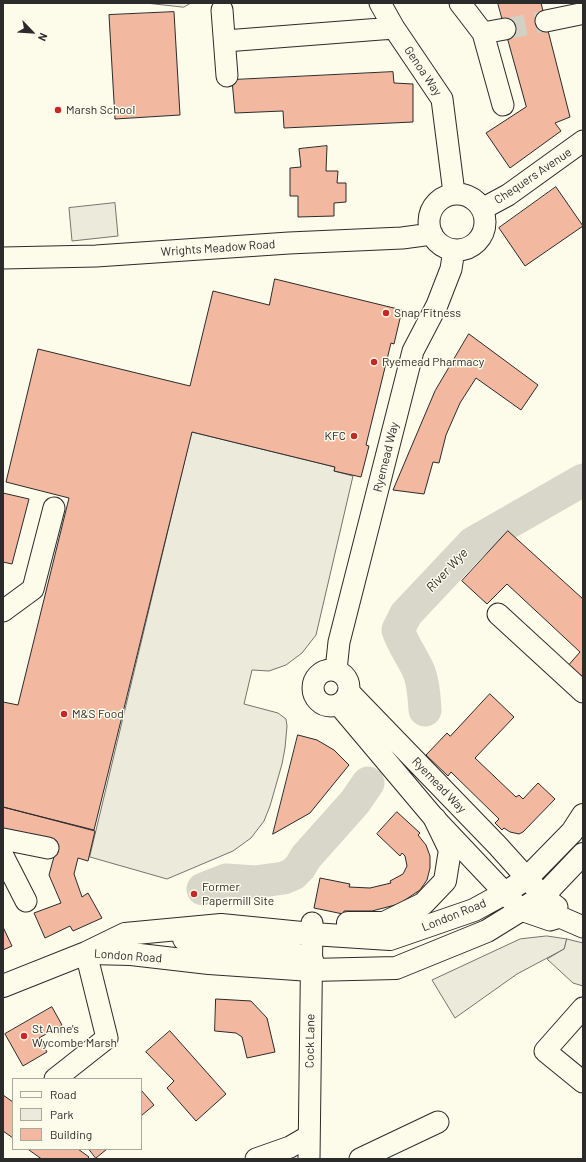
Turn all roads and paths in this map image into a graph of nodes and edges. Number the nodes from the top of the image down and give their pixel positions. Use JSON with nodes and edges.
{"nodes":[{"id":1,"x":380,"y":3,"type":"edge"},
{"id":2,"x":460,"y":3,"type":"edge"},
{"id":3,"x":222,"y":10,"type":"dead end"},
{"id":4,"x":580,"y":14,"type":"edge"},
{"id":5,"x":546,"y":21,"type":"tunnel mouth"},
{"id":6,"x":394,"y":28,"type":"junction"},
{"id":7,"x":505,"y":29,"type":"tunnel mouth"},
{"id":8,"x":483,"y":33,"type":"junction"},
{"id":9,"x":224,"y":41,"type":"junction"},
{"id":10,"x":228,"y":76,"type":"dead end"},
{"id":11,"x":504,"y":105,"type":"dead end"},
{"id":12,"x":583,"y":141,"type":"edge"},
{"id":13,"x":454,"y":193,"type":"junction"},
{"id":14,"x":482,"y":210,"type":"junction"},
{"id":15,"x":432,"y":234,"type":"junction"},
{"id":16,"x":454,"y":250,"type":"junction"},
{"id":17,"x":3,"y":258,"type":"edge"},
{"id":18,"x":54,"y":508,"type":"dead end"},
{"id":19,"x":3,"y":611,"type":"edge"},
{"id":20,"x":498,"y":614,"type":"dead end"},
{"id":21,"x":336,"y":670,"type":"junction"},
{"id":22,"x":583,"y":692,"type":"edge"},
{"id":23,"x":344,"y":699,"type":"junction"},
{"id":24,"x":583,"y":815,"type":"edge"},
{"id":25,"x":435,"y":819,"type":"junction"},
{"id":26,"x":3,"y":839,"type":"edge"},
{"id":27,"x":48,"y":848,"type":"dead end"},
{"id":28,"x":583,"y":854,"type":"edge"},
{"id":29,"x":3,"y":856,"type":"edge"},
{"id":30,"x":527,"y":878,"type":"junction"},
{"id":31,"x":505,"y":893,"type":"junction"},
{"id":32,"x":543,"y":896,"type":"junction"},
{"id":33,"x":26,"y":901,"type":"dead end"},
{"id":34,"x":521,"y":910,"type":"junction"},
{"id":35,"x":560,"y":917,"type":"junction"},
{"id":36,"x":583,"y":927,"type":"edge"},
{"id":37,"x":312,"y":929,"type":"junction"},
{"id":38,"x":125,"y":934,"type":"junction"},
{"id":39,"x":86,"y":953,"type":"junction"},
{"id":40,"x":311,"y":965,"type":"junction"},
{"id":41,"x":3,"y":986,"type":"edge"},
{"id":42,"x":583,"y":1008,"type":"edge"},
{"id":43,"x":56,"y":1078,"type":"edge"},
{"id":44,"x":583,"y":1082,"type":"edge"},
{"id":45,"x":438,"y":1122,"type":"dead end"},
{"id":46,"x":309,"y":1136,"type":"junction"},
{"id":47,"x":256,"y":1159,"type":"edge"},
{"id":48,"x":309,"y":1159,"type":"edge"},
{"id":49,"x":360,"y":1159,"type":"edge"}],
"edges":[{"from":1,"to":6,"type":"street","name":"Genoa Way"},
{"from":2,"to":8,"type":"street"},
{"from":3,"to":9,"type":"street"},
{"from":4,"to":5,"type":"street"},
{"from":6,"to":9,"type":"street"},
{"from":6,"to":13,"type":"street","name":"Genoa Way"},
{"from":7,"to":8,"type":"street"},
{"from":8,"to":11,"type":"street"},
{"from":9,"to":10,"type":"street"},
{"from":12,"to":14,"type":"street","name":"Chequers Avenue"},
{"from":13,"to":14,"type":"street"},
{"from":13,"to":15,"type":"street"},
{"from":14,"to":16,"type":"street"},
{"from":15,"to":16,"type":"street"},
{"from":15,"to":17,"type":"street","name":"Wrights Meadow Road"},
{"from":16,"to":21,"type":"street","name":"Ryemead Way"},
{"from":18,"to":19,"type":"street"},
{"from":20,"to":22,"type":"street"},
{"from":21,"to":23,"type":"street","name":"Ryemead Way"},
{"from":21,"to":23,"type":"street"},
{"from":23,"to":25,"type":"street","name":"Ryemead Way"},
{"from":23,"to":30,"type":"street","name":"Ryemead Way"},
{"from":24,"to":30,"type":"main road","name":"London Road"},
{"from":25,"to":31,"type":"street","name":"Ryemead Way"},
{"from":25,"to":37,"type":"main road"},
{"from":26,"to":27,"type":"street"},
{"from":28,"to":32,"type":"main road","name":"London Road"},
{"from":29,"to":33,"type":"street"},
{"from":30,"to":31,"type":"main road","name":"London Road"},
{"from":30,"to":32,"type":"street","name":"Ryemead Way"},
{"from":31,"to":34,"type":"street","name":"Ryemead Way"},
{"from":31,"to":37,"type":"main road","name":"London Road"},
{"from":32,"to":34,"type":"main road","name":"London Road"},
{"from":32,"to":35,"type":"street","name":"Ryemead Way"},
{"from":34,"to":35,"type":"street"},
{"from":34,"to":40,"type":"main road","name":"London Road"},
{"from":35,"to":36,"type":"street"},
{"from":37,"to":38,"type":"main road","name":"London Road"},
{"from":37,"to":40,"type":"street","name":"Cock Lane"},
{"from":38,"to":39,"type":"main road","name":"London Road"},
{"from":38,"to":40,"type":"main road"},
{"from":39,"to":40,"type":"main road","name":"London Road"},
{"from":39,"to":41,"type":"main road"},
{"from":39,"to":43,"type":"street"},
{"from":40,"to":46,"type":"street","name":"Cock Lane"},
{"from":42,"to":44,"type":"street"},
{"from":45,"to":49,"type":"street"},
{"from":46,"to":47,"type":"street"},
{"from":46,"to":48,"type":"street","name":"Cock Lane"}]}
